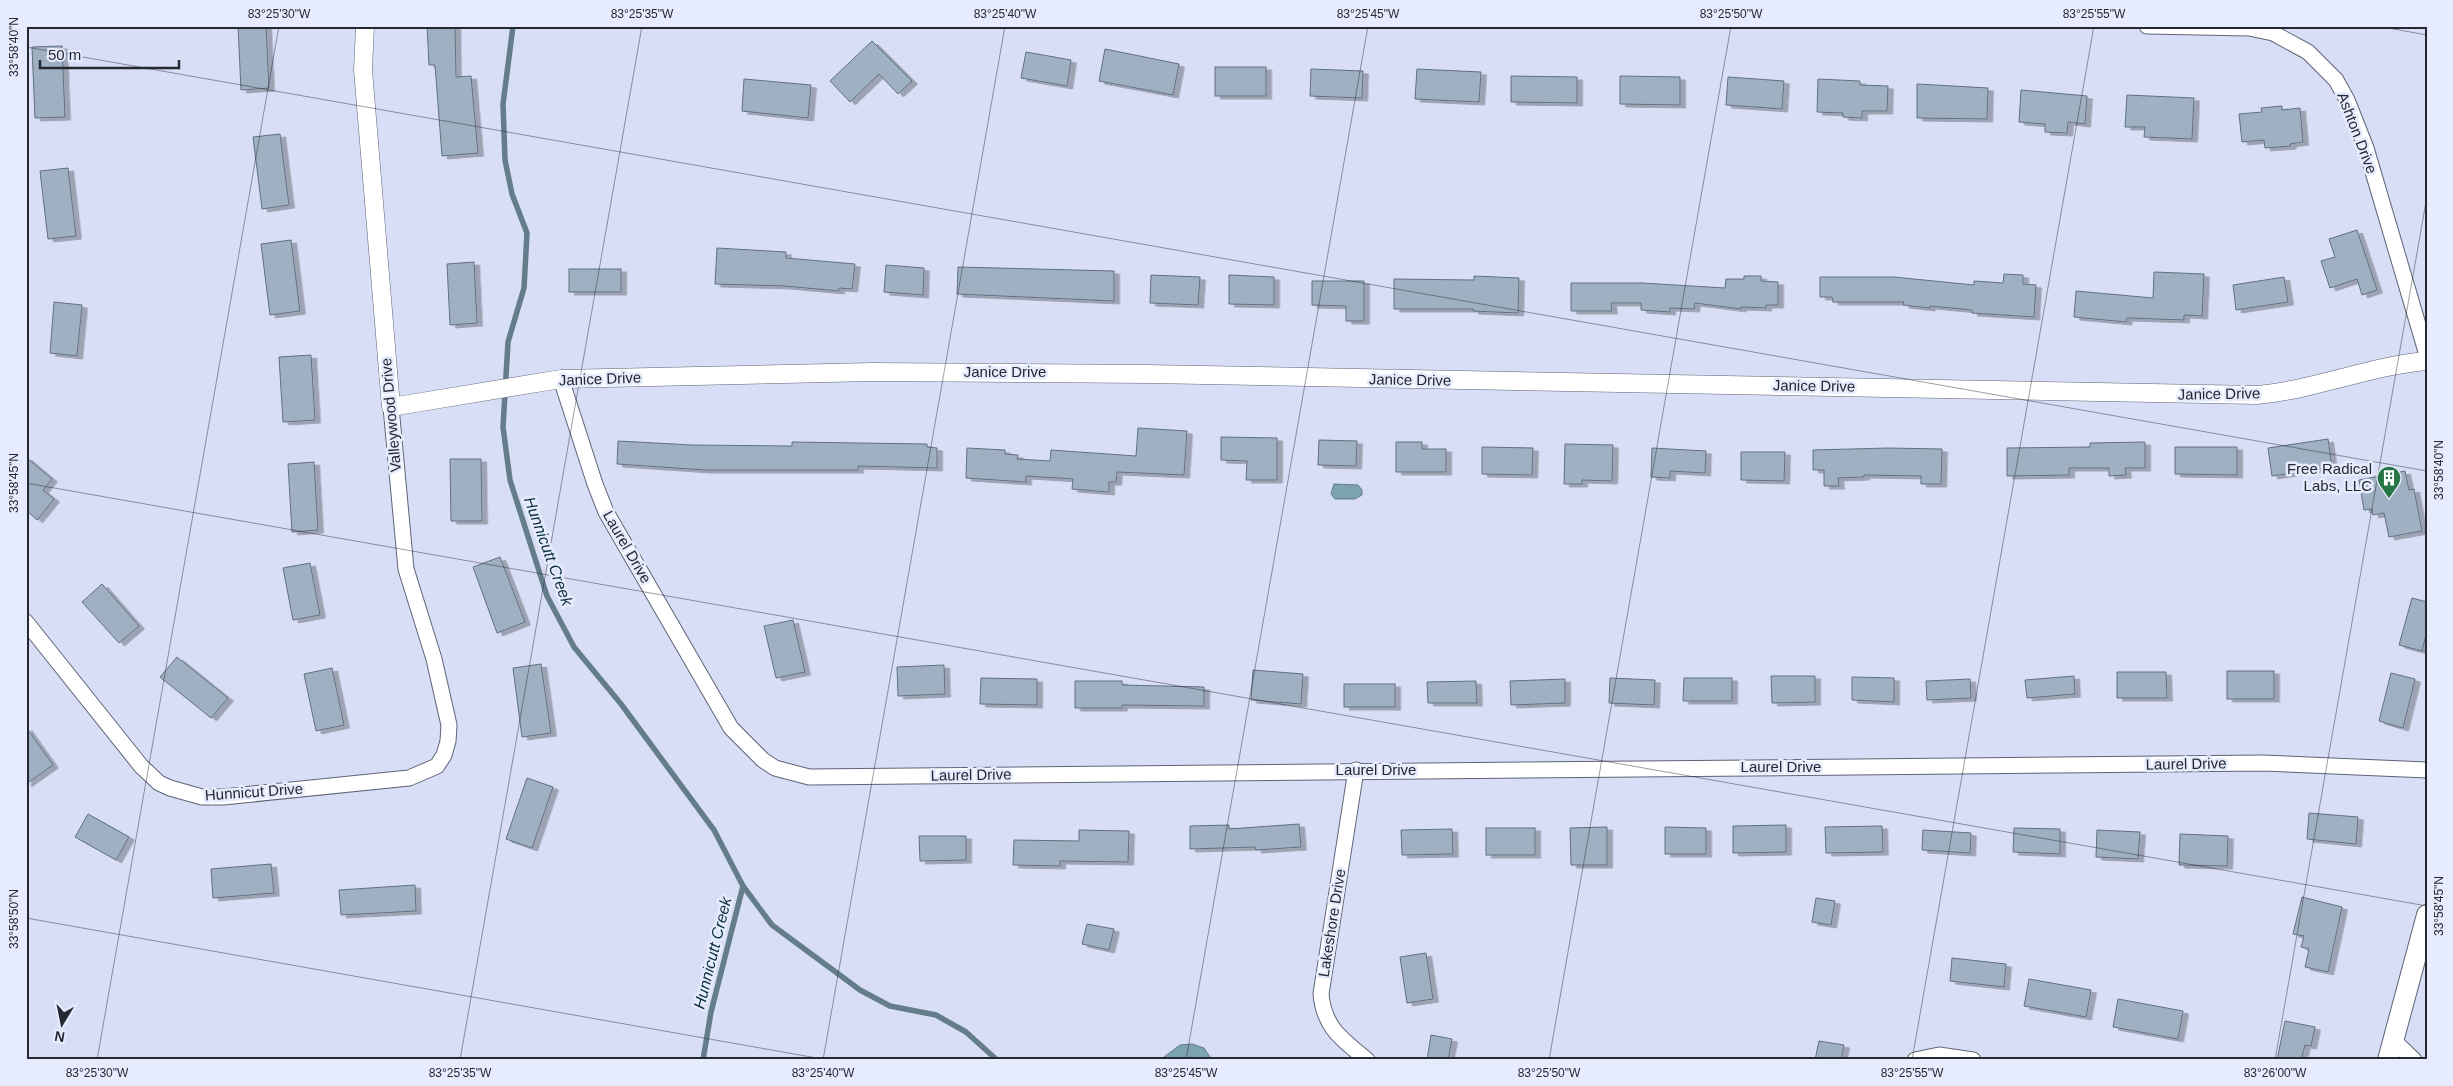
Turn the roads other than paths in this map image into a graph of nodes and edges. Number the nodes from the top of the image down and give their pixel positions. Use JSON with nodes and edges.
{"nodes":[{"id":1,"x":365,"y":26,"type":"edge"},
{"id":2,"x":2147,"y":26,"type":"edge"},
{"id":3,"x":2250,"y":27,"type":"edge"},
{"id":4,"x":2427,"y":355,"type":"edge"},
{"id":5,"x":2427,"y":361,"type":"edge"},
{"id":6,"x":561,"y":379,"type":"junction"},
{"id":7,"x":391,"y":407,"type":"junction"},
{"id":8,"x":26,"y":622,"type":"edge"},
{"id":9,"x":1356,"y":770,"type":"junction"},
{"id":10,"x":2427,"y":770,"type":"edge"},
{"id":11,"x":409,"y":778,"type":"joint"},
{"id":12,"x":2427,"y":915,"type":"edge"},
{"id":13,"x":2393,"y":1040,"type":"junction"},
{"id":14,"x":1367,"y":1060,"type":"edge"},
{"id":15,"x":1915,"y":1060,"type":"edge"},
{"id":16,"x":1973,"y":1060,"type":"edge"},
{"id":17,"x":2388,"y":1060,"type":"edge"},
{"id":18,"x":2414,"y":1060,"type":"edge"}],
"edges":[{"from":1,"to":7,"type":"street","name":"Valleywood Drive"},
{"from":2,"to":3,"type":"street","name":"Ashton Drive"},
{"from":3,"to":4,"type":"street","name":"Ashton Drive"},
{"from":5,"to":6,"type":"street","name":"Janice Drive"},
{"from":6,"to":7,"type":"street","name":"Janice Drive"},
{"from":6,"to":9,"type":"street","name":"Laurel Drive"},
{"from":7,"to":11,"type":"street","name":"Valleywood Drive"},
{"from":8,"to":11,"type":"street","name":"Hunnicut Drive"},
{"from":9,"to":10,"type":"street","name":"Laurel Drive"},
{"from":9,"to":14,"type":"street","name":"Lakeshore Drive"},
{"from":12,"to":13,"type":"main road"},
{"from":13,"to":17,"type":"main road"},
{"from":13,"to":18,"type":"street"},
{"from":15,"to":16,"type":"street"}]}
